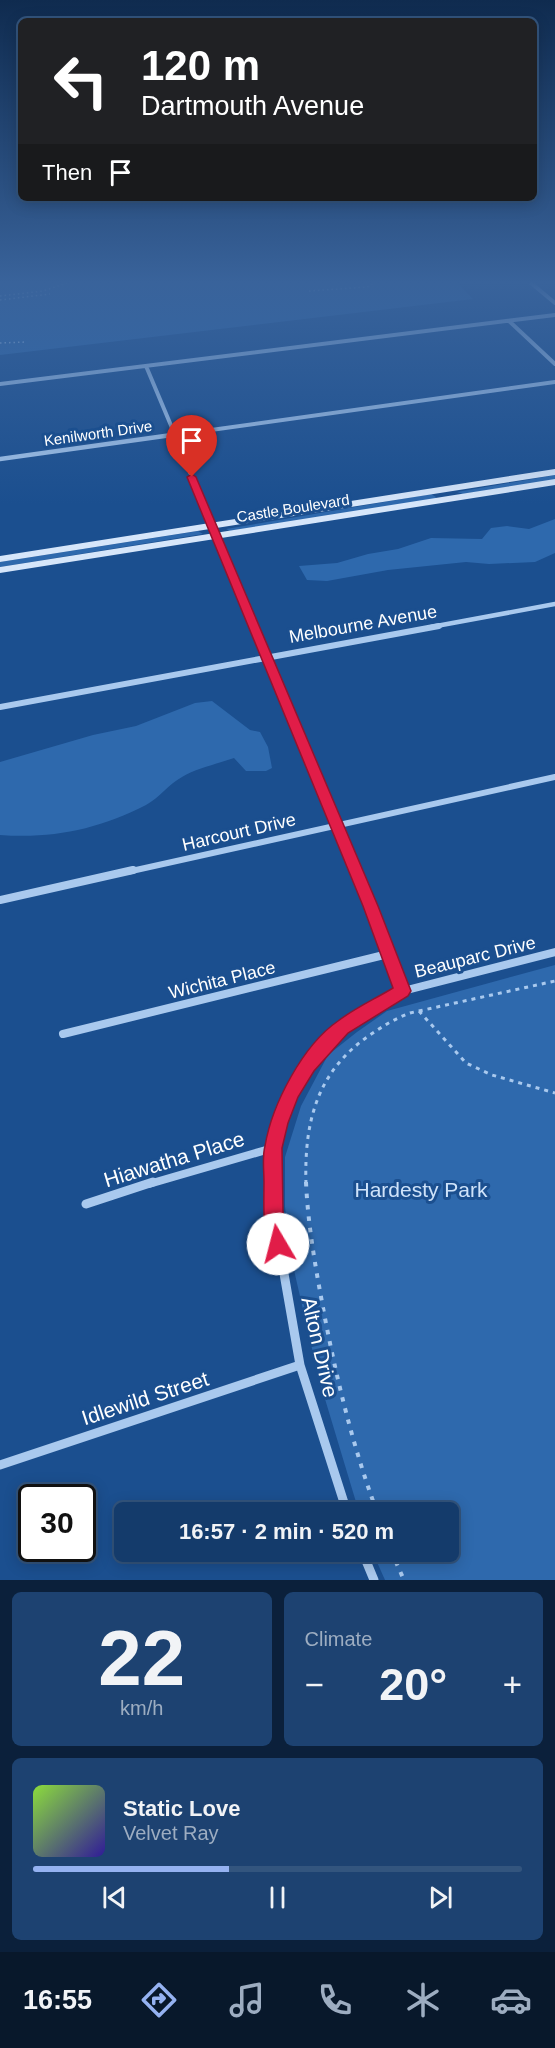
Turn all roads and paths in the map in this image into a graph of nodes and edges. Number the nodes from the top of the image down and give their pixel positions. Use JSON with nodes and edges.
{"nodes":[{"id":1,"x":221,"y":357,"type":"edge"},
{"id":2,"x":146,"y":366,"type":"junction"},
{"id":3,"x":555,"y":382,"type":"edge"},
{"id":4,"x":0,"y":384,"type":"edge"},
{"id":5,"x":173,"y":435,"type":"junction"},
{"id":6,"x":0,"y":459,"type":"edge"},
{"id":7,"x":555,"y":472,"type":"edge"},
{"id":8,"x":555,"y":482,"type":"edge"},
{"id":9,"x":442,"y":490,"type":"junction"},
{"id":10,"x":449,"y":498,"type":"junction"},
{"id":11,"x":212,"y":526,"type":"junction"},
{"id":12,"x":217,"y":535,"type":"junction"},
{"id":13,"x":0,"y":560,"type":"edge"},
{"id":14,"x":0,"y":570,"type":"edge"},
{"id":15,"x":555,"y":604,"type":"edge"},
{"id":16,"x":268,"y":657,"type":"junction"},
{"id":17,"x":0,"y":707,"type":"edge"},
{"id":18,"x":555,"y":777,"type":"edge"},
{"id":19,"x":336,"y":825,"type":"junction"},
{"id":20,"x":0,"y":900,"type":"edge"},
{"id":21,"x":555,"y":952,"type":"edge"},
{"id":22,"x":388,"y":954,"type":"junction"},
{"id":23,"x":555,"y":981,"type":"edge"},
{"id":24,"x":403,"y":991,"type":"junction"},
{"id":25,"x":419,"y":1011,"type":"junction"},
{"id":26,"x":63,"y":1034,"type":"dead end"},
{"id":27,"x":555,"y":1093,"type":"edge"},
{"id":28,"x":273,"y":1148,"type":"junction"},
{"id":29,"x":86,"y":1204,"type":"dead end"},
{"id":30,"x":300,"y":1365,"type":"junction"},
{"id":31,"x":0,"y":1465,"type":"edge"},
{"id":32,"x":344,"y":1502,"type":"edge"},
{"id":33,"x":373,"y":1502,"type":"edge"},
{"id":34,"x":367,"y":1562,"type":"edge"},
{"id":35,"x":397,"y":1562,"type":"edge"},
{"id":36,"x":374,"y":1580,"type":"edge"},
{"id":37,"x":404,"y":1580,"type":"edge"}],
"edges":[{"from":1,"to":2,"type":"street"},
{"from":2,"to":4,"type":"street"},
{"from":2,"to":5,"type":"street"},
{"from":3,"to":5,"type":"street","name":"Kenilworth Drive"},
{"from":5,"to":6,"type":"street","name":"Kenilworth Drive"},
{"from":5,"to":11,"type":"street"},
{"from":7,"to":9,"type":"street","name":"Castle Boulevard"},
{"from":8,"to":10,"type":"street","name":"Castle Boulevard"},
{"from":9,"to":10,"type":"street"},
{"from":9,"to":11,"type":"street","name":"Castle Boulevard"},
{"from":10,"to":12,"type":"street","name":"Castle Boulevard"},
{"from":11,"to":12,"type":"street"},
{"from":11,"to":13,"type":"street","name":"Castle Boulevard"},
{"from":12,"to":14,"type":"street","name":"Castle Boulevard"},
{"from":12,"to":16,"type":"street"},
{"from":15,"to":16,"type":"street","name":"Melbourne Avenue"},
{"from":16,"to":17,"type":"street","name":"Melbourne Avenue"},
{"from":16,"to":19,"type":"street"},
{"from":18,"to":19,"type":"street","name":"Harcourt Drive"},
{"from":19,"to":20,"type":"street","name":"Harcourt Drive"},
{"from":19,"to":22,"type":"street"},
{"from":21,"to":24,"type":"street","name":"Beauparc Drive"},
{"from":22,"to":24,"type":"street"},
{"from":22,"to":26,"type":"street","name":"Wichita Place"},
{"from":23,"to":25,"type":"path"},
{"from":24,"to":28,"type":"street","name":"Alton Drive"},
{"from":25,"to":27,"type":"path"},
{"from":25,"to":33,"type":"path"},
{"from":28,"to":29,"type":"street","name":"Hiawatha Place"},
{"from":28,"to":30,"type":"street","name":"Alton Drive"},
{"from":30,"to":31,"type":"street","name":"Idlewild Street"},
{"from":30,"to":32,"type":"street","name":"Alton Drive"},
{"from":34,"to":36,"type":"street"},
{"from":35,"to":37,"type":"path"}]}
